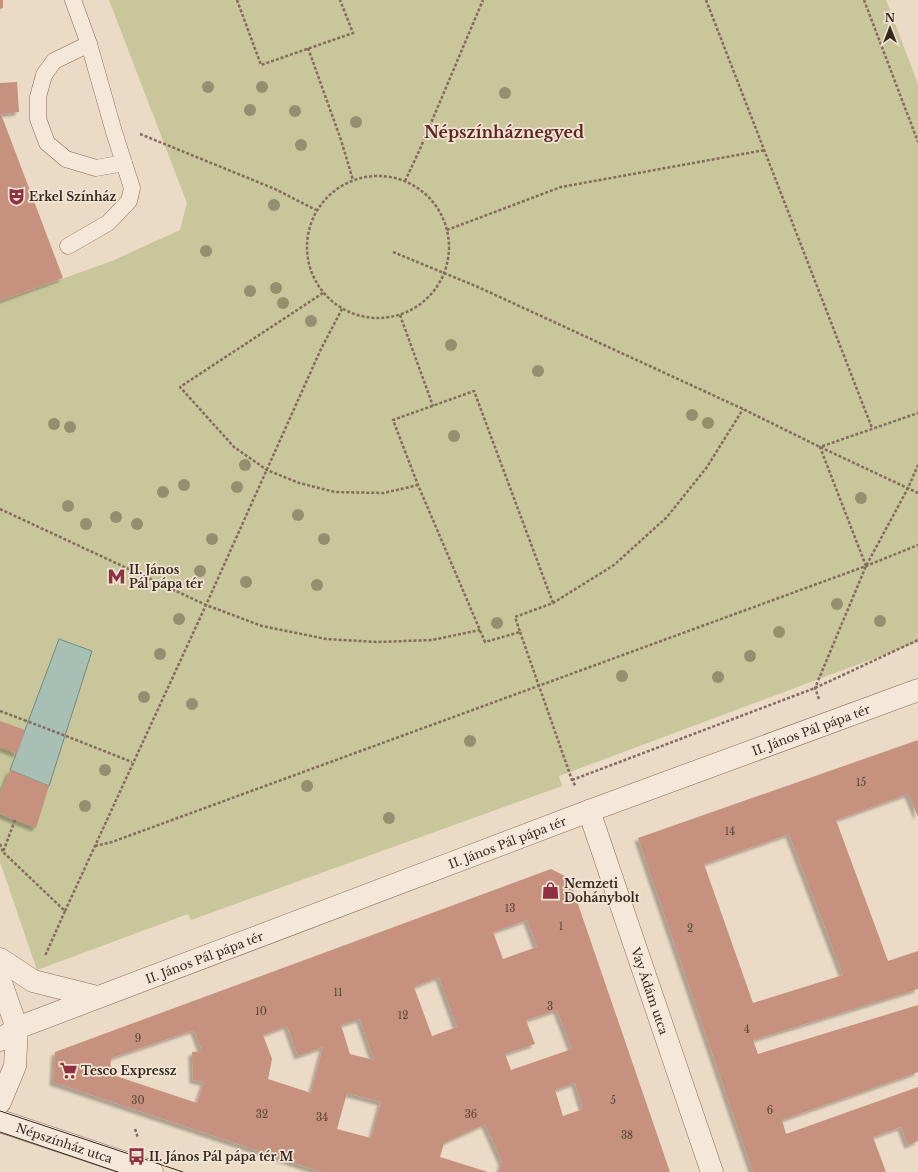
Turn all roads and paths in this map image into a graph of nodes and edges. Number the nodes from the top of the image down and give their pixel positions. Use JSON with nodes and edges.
{"nodes":[{"id":1,"x":73,"y":0,"type":"edge"},
{"id":2,"x":237,"y":0,"type":"edge"},
{"id":3,"x":340,"y":0,"type":"edge"},
{"id":4,"x":483,"y":0,"type":"edge"},
{"id":5,"x":706,"y":0,"type":"edge"},
{"id":6,"x":864,"y":0,"type":"edge"},
{"id":7,"x":89,"y":44,"type":"junction"},
{"id":8,"x":308,"y":48,"type":"junction"},
{"id":9,"x":114,"y":132,"type":"junction"},
{"id":10,"x":918,"y":142,"type":"edge"},
{"id":11,"x":765,"y":150,"type":"junction"},
{"id":12,"x":124,"y":163,"type":"junction"},
{"id":13,"x":352,"y":180,"type":"junction"},
{"id":14,"x":405,"y":181,"type":"junction"},
{"id":15,"x":316,"y":210,"type":"junction"},
{"id":16,"x":447,"y":230,"type":"junction"},
{"id":17,"x":68,"y":246,"type":"dead end"},
{"id":18,"x":392,"y":252,"type":"dead end"},
{"id":19,"x":444,"y":273,"type":"junction"},
{"id":20,"x":323,"y":293,"type":"junction"},
{"id":21,"x":342,"y":309,"type":"junction"},
{"id":22,"x":400,"y":315,"type":"junction"},
{"id":23,"x":433,"y":406,"type":"junction"},
{"id":24,"x":743,"y":409,"type":"junction"},
{"id":25,"x":918,"y":413,"type":"edge"},
{"id":26,"x":872,"y":428,"type":"junction"},
{"id":27,"x":820,"y":447,"type":"junction"},
{"id":28,"x":918,"y":465,"type":"edge"},
{"id":29,"x":267,"y":470,"type":"junction"},
{"id":30,"x":418,"y":485,"type":"junction"},
{"id":31,"x":908,"y":488,"type":"junction"},
{"id":32,"x":918,"y":493,"type":"edge"},
{"id":33,"x":0,"y":509,"type":"edge"},
{"id":34,"x":918,"y":546,"type":"edge"},
{"id":35,"x":866,"y":566,"type":"junction"},
{"id":36,"x":553,"y":603,"type":"junction"},
{"id":37,"x":206,"y":605,"type":"junction"},
{"id":38,"x":480,"y":630,"type":"junction"},
{"id":39,"x":520,"y":632,"type":"junction"},
{"id":40,"x":918,"y":640,"type":"edge"},
{"id":41,"x":538,"y":686,"type":"junction"},
{"id":42,"x":815,"y":688,"type":"junction"},
{"id":43,"x":918,"y":690,"type":"edge"},
{"id":44,"x":0,"y":711,"type":"edge"},
{"id":45,"x":132,"y":762,"type":"junction"},
{"id":46,"x":589,"y":811,"type":"junction"},
{"id":47,"x":15,"y":820,"type":"dead end"},
{"id":48,"x":0,"y":844,"type":"edge"},
{"id":49,"x":95,"y":846,"type":"junction"},
{"id":50,"x":3,"y":852,"type":"junction"},
{"id":51,"x":65,"y":911,"type":"junction"},
{"id":52,"x":0,"y":959,"type":"edge"},
{"id":53,"x":0,"y":980,"type":"edge"},
{"id":54,"x":33,"y":981,"type":"junction"},
{"id":55,"x":97,"y":997,"type":"junction"},
{"id":56,"x":9,"y":1034,"type":"edge"},
{"id":57,"x":0,"y":1102,"type":"edge"},
{"id":58,"x":0,"y":1120,"type":"edge"},
{"id":59,"x":152,"y":1172,"type":"edge"},
{"id":60,"x":712,"y":1172,"type":"edge"}],
"edges":[{"from":1,"to":7,"type":"lane"},
{"from":2,"to":8,"type":"path"},
{"from":3,"to":8,"type":"path"},
{"from":4,"to":14,"type":"path"},
{"from":5,"to":11,"type":"path"},
{"from":6,"to":10,"type":"path"},
{"from":7,"to":9,"type":"lane"},
{"from":7,"to":12,"type":"lane"},
{"from":8,"to":13,"type":"path"},
{"from":9,"to":12,"type":"lane"},
{"from":9,"to":15,"type":"path"},
{"from":11,"to":16,"type":"path"},
{"from":11,"to":26,"type":"path"},
{"from":12,"to":17,"type":"lane"},
{"from":13,"to":14,"type":"path"},
{"from":13,"to":15,"type":"path"},
{"from":14,"to":16,"type":"path"},
{"from":15,"to":20,"type":"path"},
{"from":16,"to":19,"type":"path"},
{"from":18,"to":19,"type":"path"},
{"from":19,"to":22,"type":"path"},
{"from":19,"to":24,"type":"path"},
{"from":20,"to":21,"type":"path"},
{"from":20,"to":29,"type":"path"},
{"from":21,"to":22,"type":"path"},
{"from":21,"to":29,"type":"path"},
{"from":22,"to":23,"type":"path"},
{"from":23,"to":30,"type":"path"},
{"from":23,"to":36,"type":"path"},
{"from":24,"to":27,"type":"path"},
{"from":24,"to":36,"type":"path"},
{"from":25,"to":26,"type":"path"},
{"from":26,"to":27,"type":"path"},
{"from":27,"to":31,"type":"path"},
{"from":27,"to":35,"type":"path"},
{"from":28,"to":31,"type":"path"},
{"from":29,"to":30,"type":"path"},
{"from":29,"to":37,"type":"path"},
{"from":30,"to":38,"type":"path"},
{"from":31,"to":32,"type":"path"},
{"from":31,"to":35,"type":"path"},
{"from":33,"to":37,"type":"path"},
{"from":34,"to":35,"type":"path"},
{"from":35,"to":41,"type":"path"},
{"from":35,"to":42,"type":"path"},
{"from":36,"to":39,"type":"path"},
{"from":37,"to":38,"type":"path"},
{"from":37,"to":45,"type":"path"},
{"from":38,"to":39,"type":"path"},
{"from":39,"to":41,"type":"path"},
{"from":40,"to":42,"type":"path"},
{"from":41,"to":42,"type":"path"},
{"from":41,"to":49,"type":"path"},
{"from":43,"to":46,"type":"street","name":"II. János Pál pápa tér"},
{"from":44,"to":45,"type":"path","bridge":true},
{"from":45,"to":49,"type":"path"},
{"from":46,"to":55,"type":"street","name":"II. János Pál pápa tér"},
{"from":46,"to":60,"type":"street","name":"Vay Ádám utca"},
{"from":47,"to":50,"type":"path"},
{"from":48,"to":50,"type":"path"},
{"from":49,"to":51,"type":"path"},
{"from":50,"to":51,"type":"path"},
{"from":51,"to":54,"type":"path"},
{"from":52,"to":54,"type":"street"},
{"from":53,"to":56,"type":"street"},
{"from":54,"to":55,"type":"street"},
{"from":55,"to":56,"type":"street","name":"II. János Pál pápa tér"},
{"from":56,"to":57,"type":"street"},
{"from":58,"to":59,"type":"street","name":"Népszínház utca"}]}
